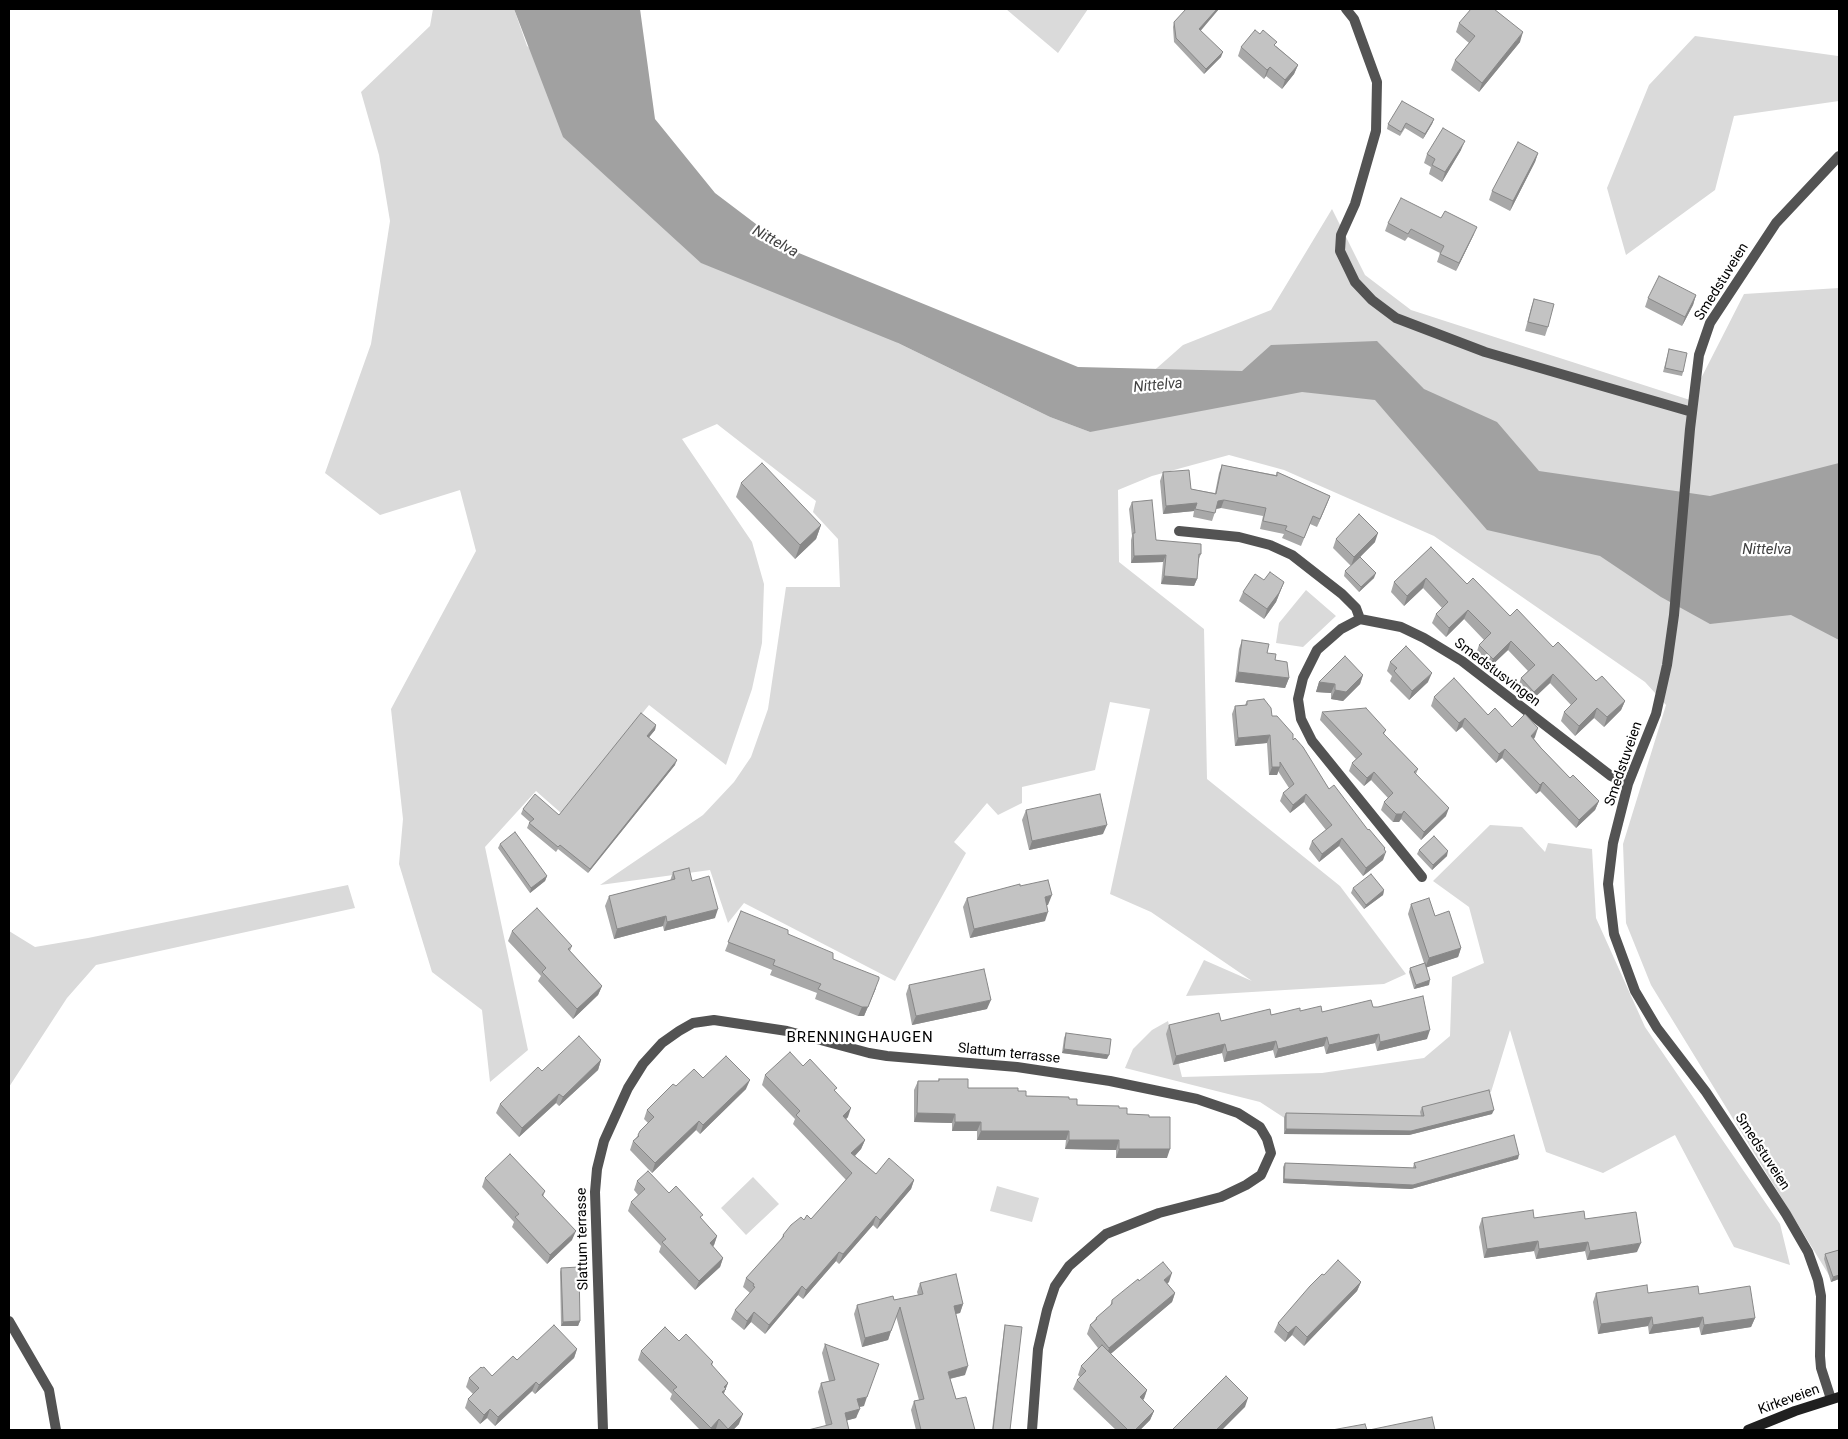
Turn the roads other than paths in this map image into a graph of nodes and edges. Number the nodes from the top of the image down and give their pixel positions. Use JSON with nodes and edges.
{"nodes":[{"id":1,"x":1346,"y":9,"type":"edge"},
{"id":2,"x":1839,"y":156,"type":"edge"},
{"id":3,"x":1692,"y":412,"type":"junction"},
{"id":4,"x":1179,"y":531,"type":"dead end"},
{"id":5,"x":1360,"y":619,"type":"junction"},
{"id":6,"x":1628,"y":784,"type":"junction"},
{"id":7,"x":1422,"y":877,"type":"dead end"},
{"id":8,"x":9,"y":1321,"type":"edge"},
{"id":9,"x":1835,"y":1398,"type":"edge"},
{"id":10,"x":56,"y":1430,"type":"edge"},
{"id":11,"x":603,"y":1430,"type":"edge"},
{"id":12,"x":1032,"y":1430,"type":"edge"},
{"id":13,"x":1748,"y":1430,"type":"edge"}],
"edges":[{"from":1,"to":3,"type":"street"},
{"from":2,"to":3,"type":"street","name":"Smedstuveien"},
{"from":3,"to":6,"type":"street","name":"Smedstuveien"},
{"from":4,"to":5,"type":"street"},
{"from":5,"to":6,"type":"street","name":"Smedstusvingen"},
{"from":5,"to":7,"type":"street"},
{"from":6,"to":9,"type":"street","name":"Smedstuveien"},
{"from":8,"to":10,"type":"street"},
{"from":9,"to":13,"type":"main road","name":"Kirkeveien"},
{"from":11,"to":12,"type":"street","name":"Slattum terrasse"}]}
